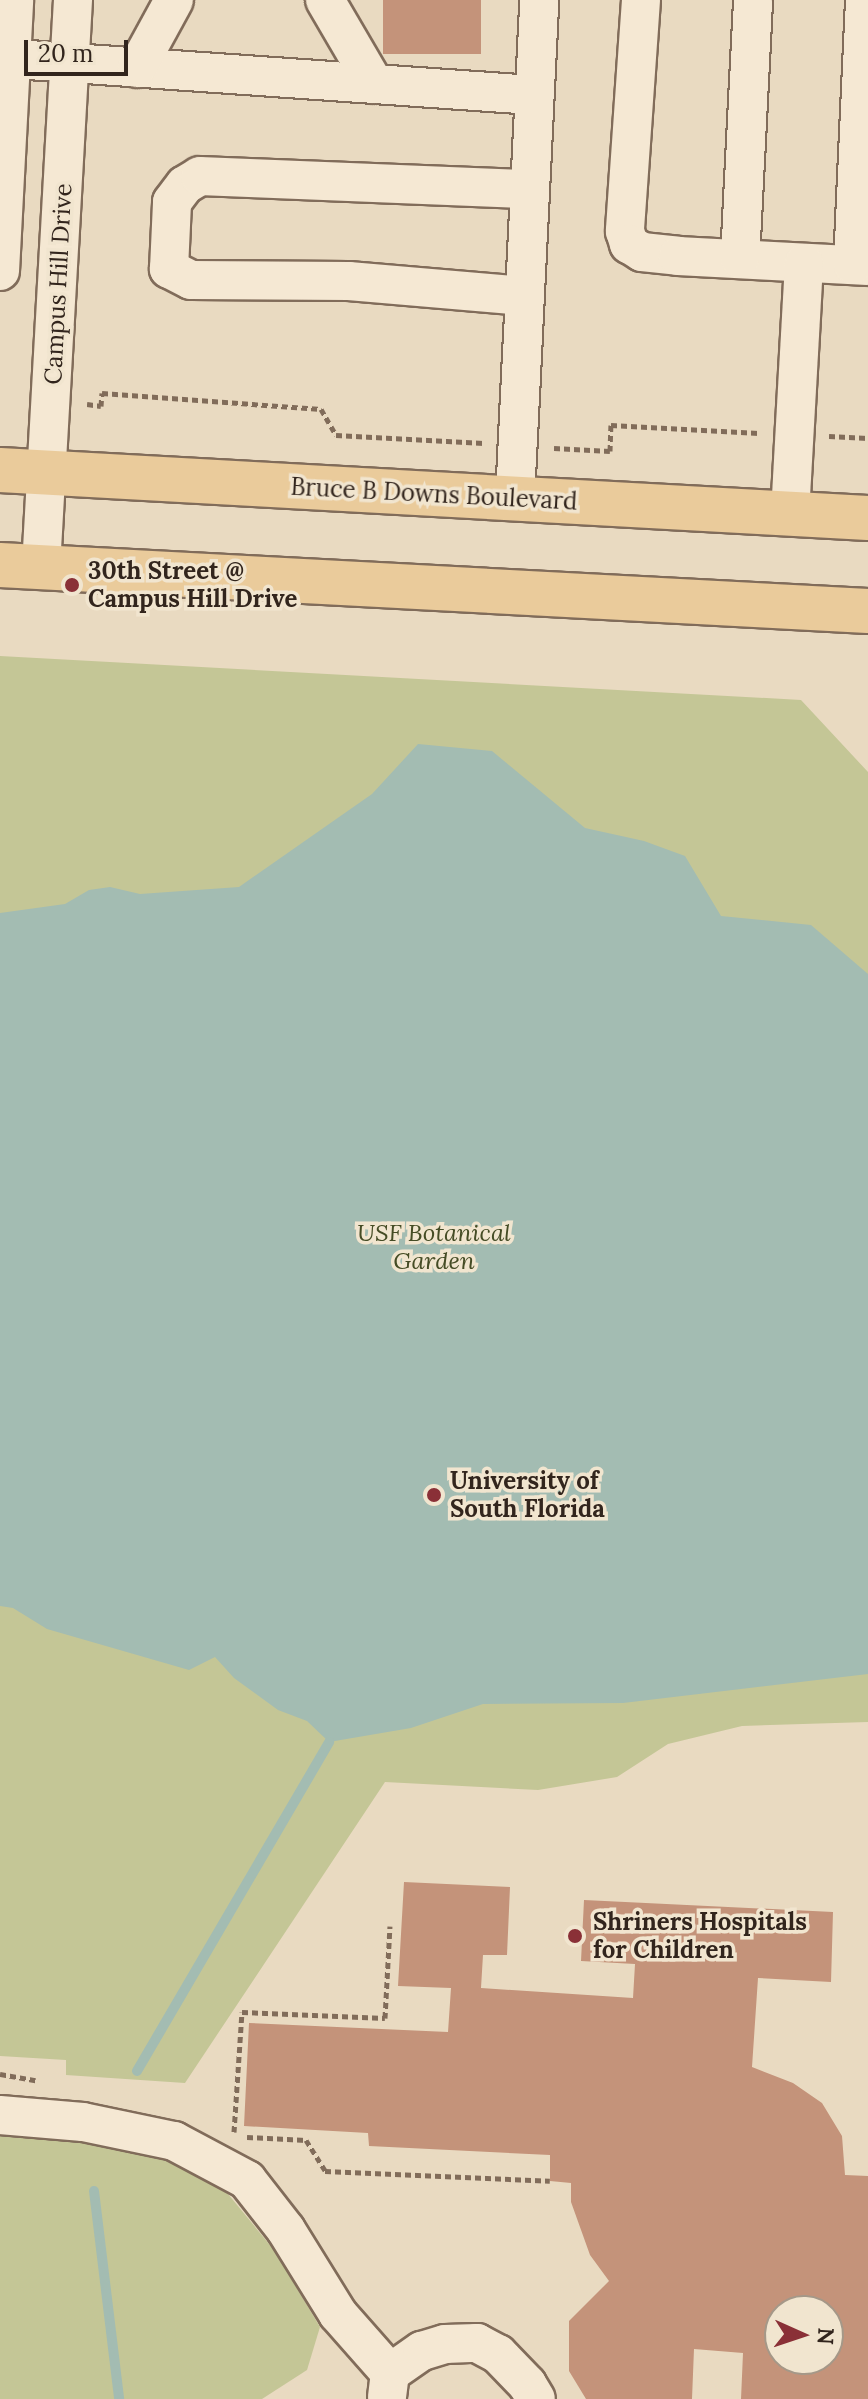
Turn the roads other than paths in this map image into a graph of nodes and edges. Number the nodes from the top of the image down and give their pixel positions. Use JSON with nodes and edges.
{"nodes":[{"id":1,"x":14,"y":0,"type":"edge"},
{"id":2,"x":73,"y":0,"type":"edge"},
{"id":3,"x":174,"y":0,"type":"edge"},
{"id":4,"x":325,"y":0,"type":"edge"},
{"id":5,"x":539,"y":0,"type":"edge"},
{"id":6,"x":641,"y":0,"type":"edge"},
{"id":7,"x":753,"y":0,"type":"edge"},
{"id":8,"x":865,"y":0,"type":"edge"},
{"id":9,"x":6,"y":59,"type":"edge"},
{"id":10,"x":70,"y":63,"type":"junction"},
{"id":11,"x":137,"y":68,"type":"junction"},
{"id":12,"x":374,"y":84,"type":"junction"},
{"id":13,"x":533,"y":95,"type":"junction"},
{"id":14,"x":529,"y":189,"type":"junction"},
{"id":15,"x":740,"y":259,"type":"junction"},
{"id":16,"x":804,"y":263,"type":"junction"},
{"id":17,"x":860,"y":265,"type":"edge"},
{"id":18,"x":0,"y":271,"type":"edge"},
{"id":19,"x":524,"y":296,"type":"junction"},
{"id":20,"x":0,"y":470,"type":"edge"},
{"id":21,"x":47,"y":473,"type":"junction"},
{"id":22,"x":515,"y":498,"type":"junction"},
{"id":23,"x":790,"y":514,"type":"junction"},
{"id":24,"x":868,"y":518,"type":"edge"},
{"id":25,"x":21,"y":566,"type":"edge"},
{"id":26,"x":868,"y":611,"type":"edge"},
{"id":27,"x":2,"y":2113,"type":"edge"},
{"id":28,"x":389,"y":2386,"type":"edge"},
{"id":29,"x":536,"y":2399,"type":"edge"}],
"edges":[{"from":1,"to":9,"type":"street"},
{"from":2,"to":10,"type":"street","name":"Campus Hill Drive"},
{"from":3,"to":11,"type":"street"},
{"from":4,"to":12,"type":"street"},
{"from":5,"to":13,"type":"street"},
{"from":6,"to":15,"type":"street"},
{"from":7,"to":15,"type":"street"},
{"from":8,"to":17,"type":"street"},
{"from":9,"to":10,"type":"street"},
{"from":9,"to":18,"type":"street"},
{"from":10,"to":11,"type":"street"},
{"from":10,"to":21,"type":"street","name":"Campus Hill Drive"},
{"from":11,"to":12,"type":"street"},
{"from":12,"to":13,"type":"street"},
{"from":13,"to":14,"type":"street"},
{"from":14,"to":19,"type":"street"},
{"from":14,"to":19,"type":"street"},
{"from":15,"to":16,"type":"street"},
{"from":16,"to":17,"type":"street"},
{"from":16,"to":23,"type":"street"},
{"from":19,"to":22,"type":"street"},
{"from":20,"to":21,"type":"main road","name":"Bruce B Downs Boulevard"},
{"from":21,"to":22,"type":"main road","name":"Bruce B Downs Boulevard"},
{"from":21,"to":25,"type":"street","name":"Campus Hill Drive"},
{"from":22,"to":23,"type":"main road","name":"Bruce B Downs Boulevard"},
{"from":23,"to":24,"type":"main road","name":"Bruce B Downs Boulevard"},
{"from":25,"to":26,"type":"main road"},
{"from":27,"to":28,"type":"street"},
{"from":28,"to":29,"type":"street"}]}
